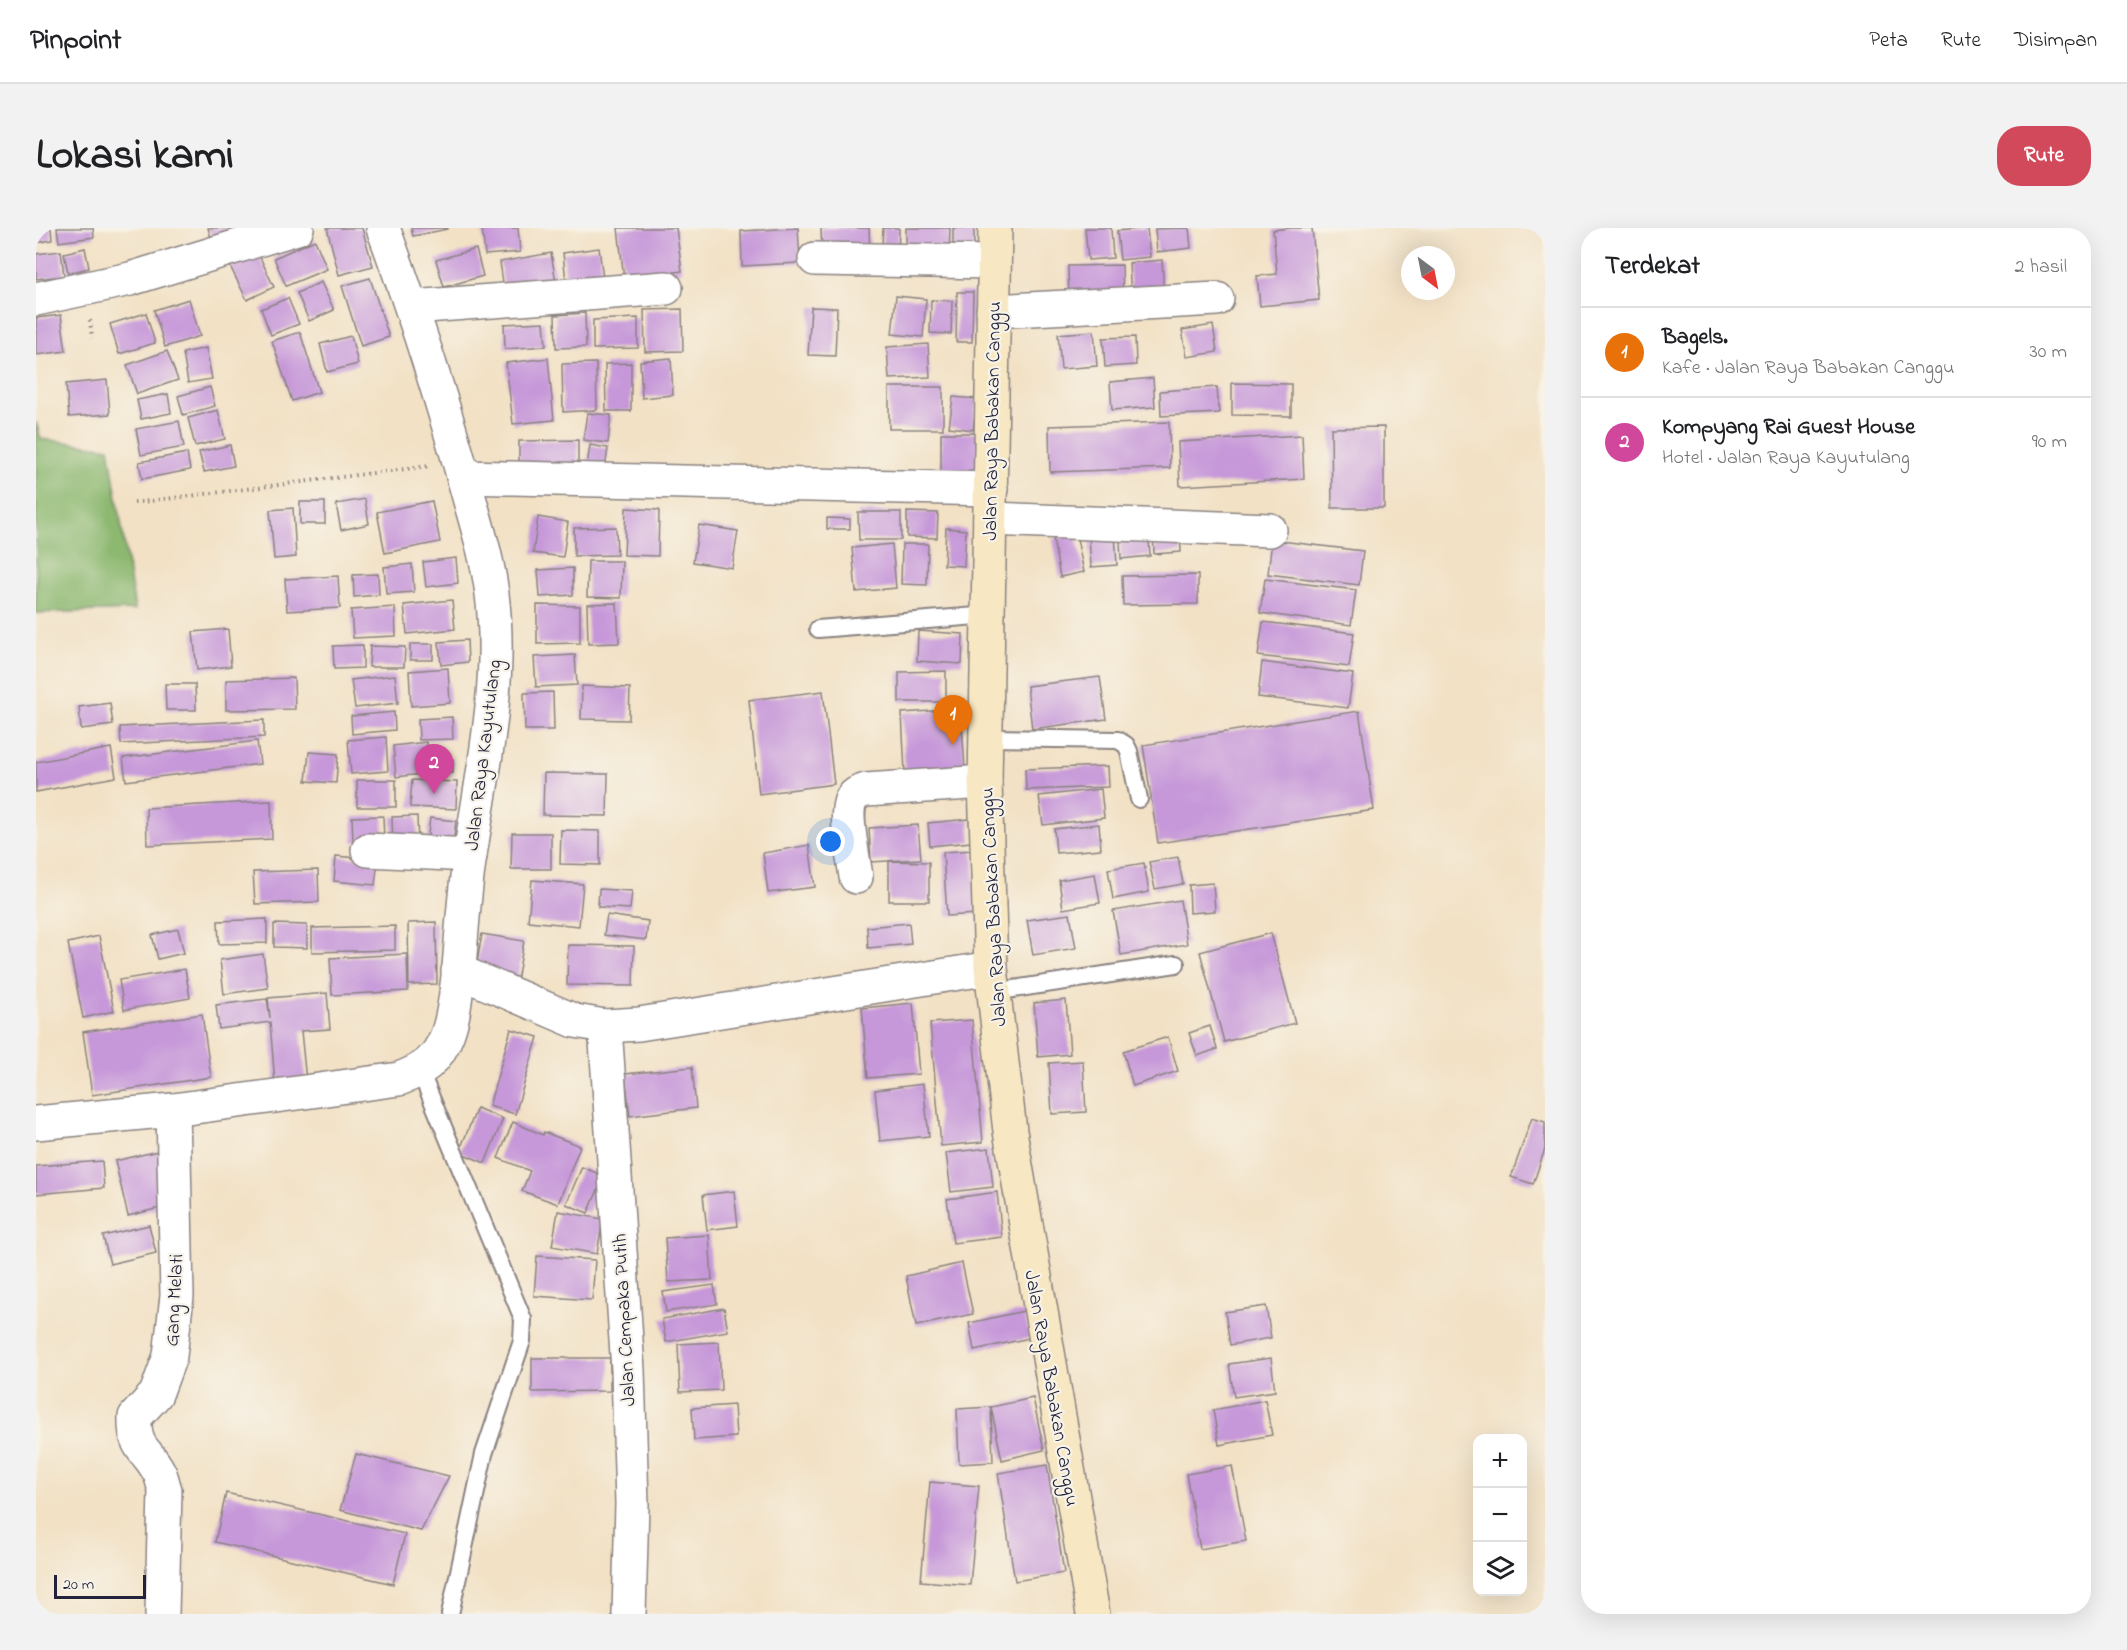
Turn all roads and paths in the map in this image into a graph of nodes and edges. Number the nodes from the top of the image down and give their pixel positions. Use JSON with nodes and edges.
{"nodes":[{"id":1,"x":297,"y":228,"type":"edge"},
{"id":2,"x":383,"y":228,"type":"edge"},
{"id":3,"x":995,"y":228,"type":"edge"},
{"id":4,"x":815,"y":260,"type":"dead end"},
{"id":5,"x":993,"y":262,"type":"junction"},
{"id":6,"x":666,"y":288,"type":"dead end"},
{"id":7,"x":36,"y":299,"type":"edge"},
{"id":8,"x":1217,"y":299,"type":"dead end"},
{"id":9,"x":412,"y":307,"type":"junction"},
{"id":10,"x":993,"y":311,"type":"junction"},
{"id":11,"x":461,"y":470,"type":"junction"},
{"id":12,"x":134,"y":503,"type":"dead end"},
{"id":13,"x":991,"y":504,"type":"junction"},
{"id":14,"x":1270,"y":530,"type":"dead end"},
{"id":15,"x":989,"y":615,"type":"junction"},
{"id":16,"x":818,"y":628,"type":"dead end"},
{"id":17,"x":987,"y":738,"type":"junction"},
{"id":18,"x":985,"y":782,"type":"junction"},
{"id":19,"x":1139,"y":800,"type":"dead end"},
{"id":20,"x":368,"y":850,"type":"dead end"},
{"id":21,"x":470,"y":855,"type":"junction"},
{"id":22,"x":856,"y":877,"type":"dead end"},
{"id":23,"x":1176,"y":964,"type":"dead end"},
{"id":24,"x":458,"y":971,"type":"junction"},
{"id":25,"x":992,"y":980,"type":"junction"},
{"id":26,"x":605,"y":1026,"type":"junction"},
{"id":27,"x":420,"y":1071,"type":"junction"},
{"id":28,"x":173,"y":1110,"type":"junction"},
{"id":29,"x":36,"y":1123,"type":"edge"},
{"id":30,"x":162,"y":1614,"type":"edge"},
{"id":31,"x":450,"y":1614,"type":"edge"},
{"id":32,"x":629,"y":1614,"type":"edge"},
{"id":33,"x":1093,"y":1614,"type":"edge"}],
"edges":[{"from":1,"to":7,"type":"street"},
{"from":2,"to":9,"type":"street","name":"Jalan Raya Kayutulang"},
{"from":3,"to":5,"type":"street","name":"Jalan Raya Babakan Canggu"},
{"from":4,"to":5,"type":"street"},
{"from":5,"to":10,"type":"street","name":"Jalan Raya Babakan Canggu"},
{"from":6,"to":9,"type":"street"},
{"from":8,"to":10,"type":"street"},
{"from":9,"to":11,"type":"street","name":"Jalan Raya Kayutulang"},
{"from":10,"to":13,"type":"street","name":"Jalan Raya Babakan Canggu"},
{"from":11,"to":12,"type":"path"},
{"from":11,"to":13,"type":"street"},
{"from":11,"to":21,"type":"street","name":"Jalan Raya Kayutulang"},
{"from":13,"to":14,"type":"street"},
{"from":13,"to":15,"type":"street","name":"Jalan Raya Babakan Canggu"},
{"from":15,"to":16,"type":"lane"},
{"from":15,"to":17,"type":"street","name":"Jalan Raya Babakan Canggu"},
{"from":17,"to":18,"type":"street","name":"Jalan Raya Babakan Canggu"},
{"from":17,"to":19,"type":"lane"},
{"from":18,"to":22,"type":"street"},
{"from":18,"to":25,"type":"street","name":"Jalan Raya Babakan Canggu"},
{"from":20,"to":21,"type":"street"},
{"from":21,"to":24,"type":"street","name":"Jalan Raya Kayutulang"},
{"from":23,"to":25,"type":"lane"},
{"from":24,"to":26,"type":"street"},
{"from":24,"to":27,"type":"street","name":"Jalan Raya Kayutulang"},
{"from":25,"to":26,"type":"street"},
{"from":25,"to":33,"type":"street","name":"Jalan Raya Babakan Canggu"},
{"from":26,"to":32,"type":"street","name":"Jalan Cempaka Putih"},
{"from":27,"to":28,"type":"street"},
{"from":27,"to":31,"type":"lane"},
{"from":28,"to":29,"type":"street"},
{"from":28,"to":30,"type":"street","name":"Gang Melati"}]}
